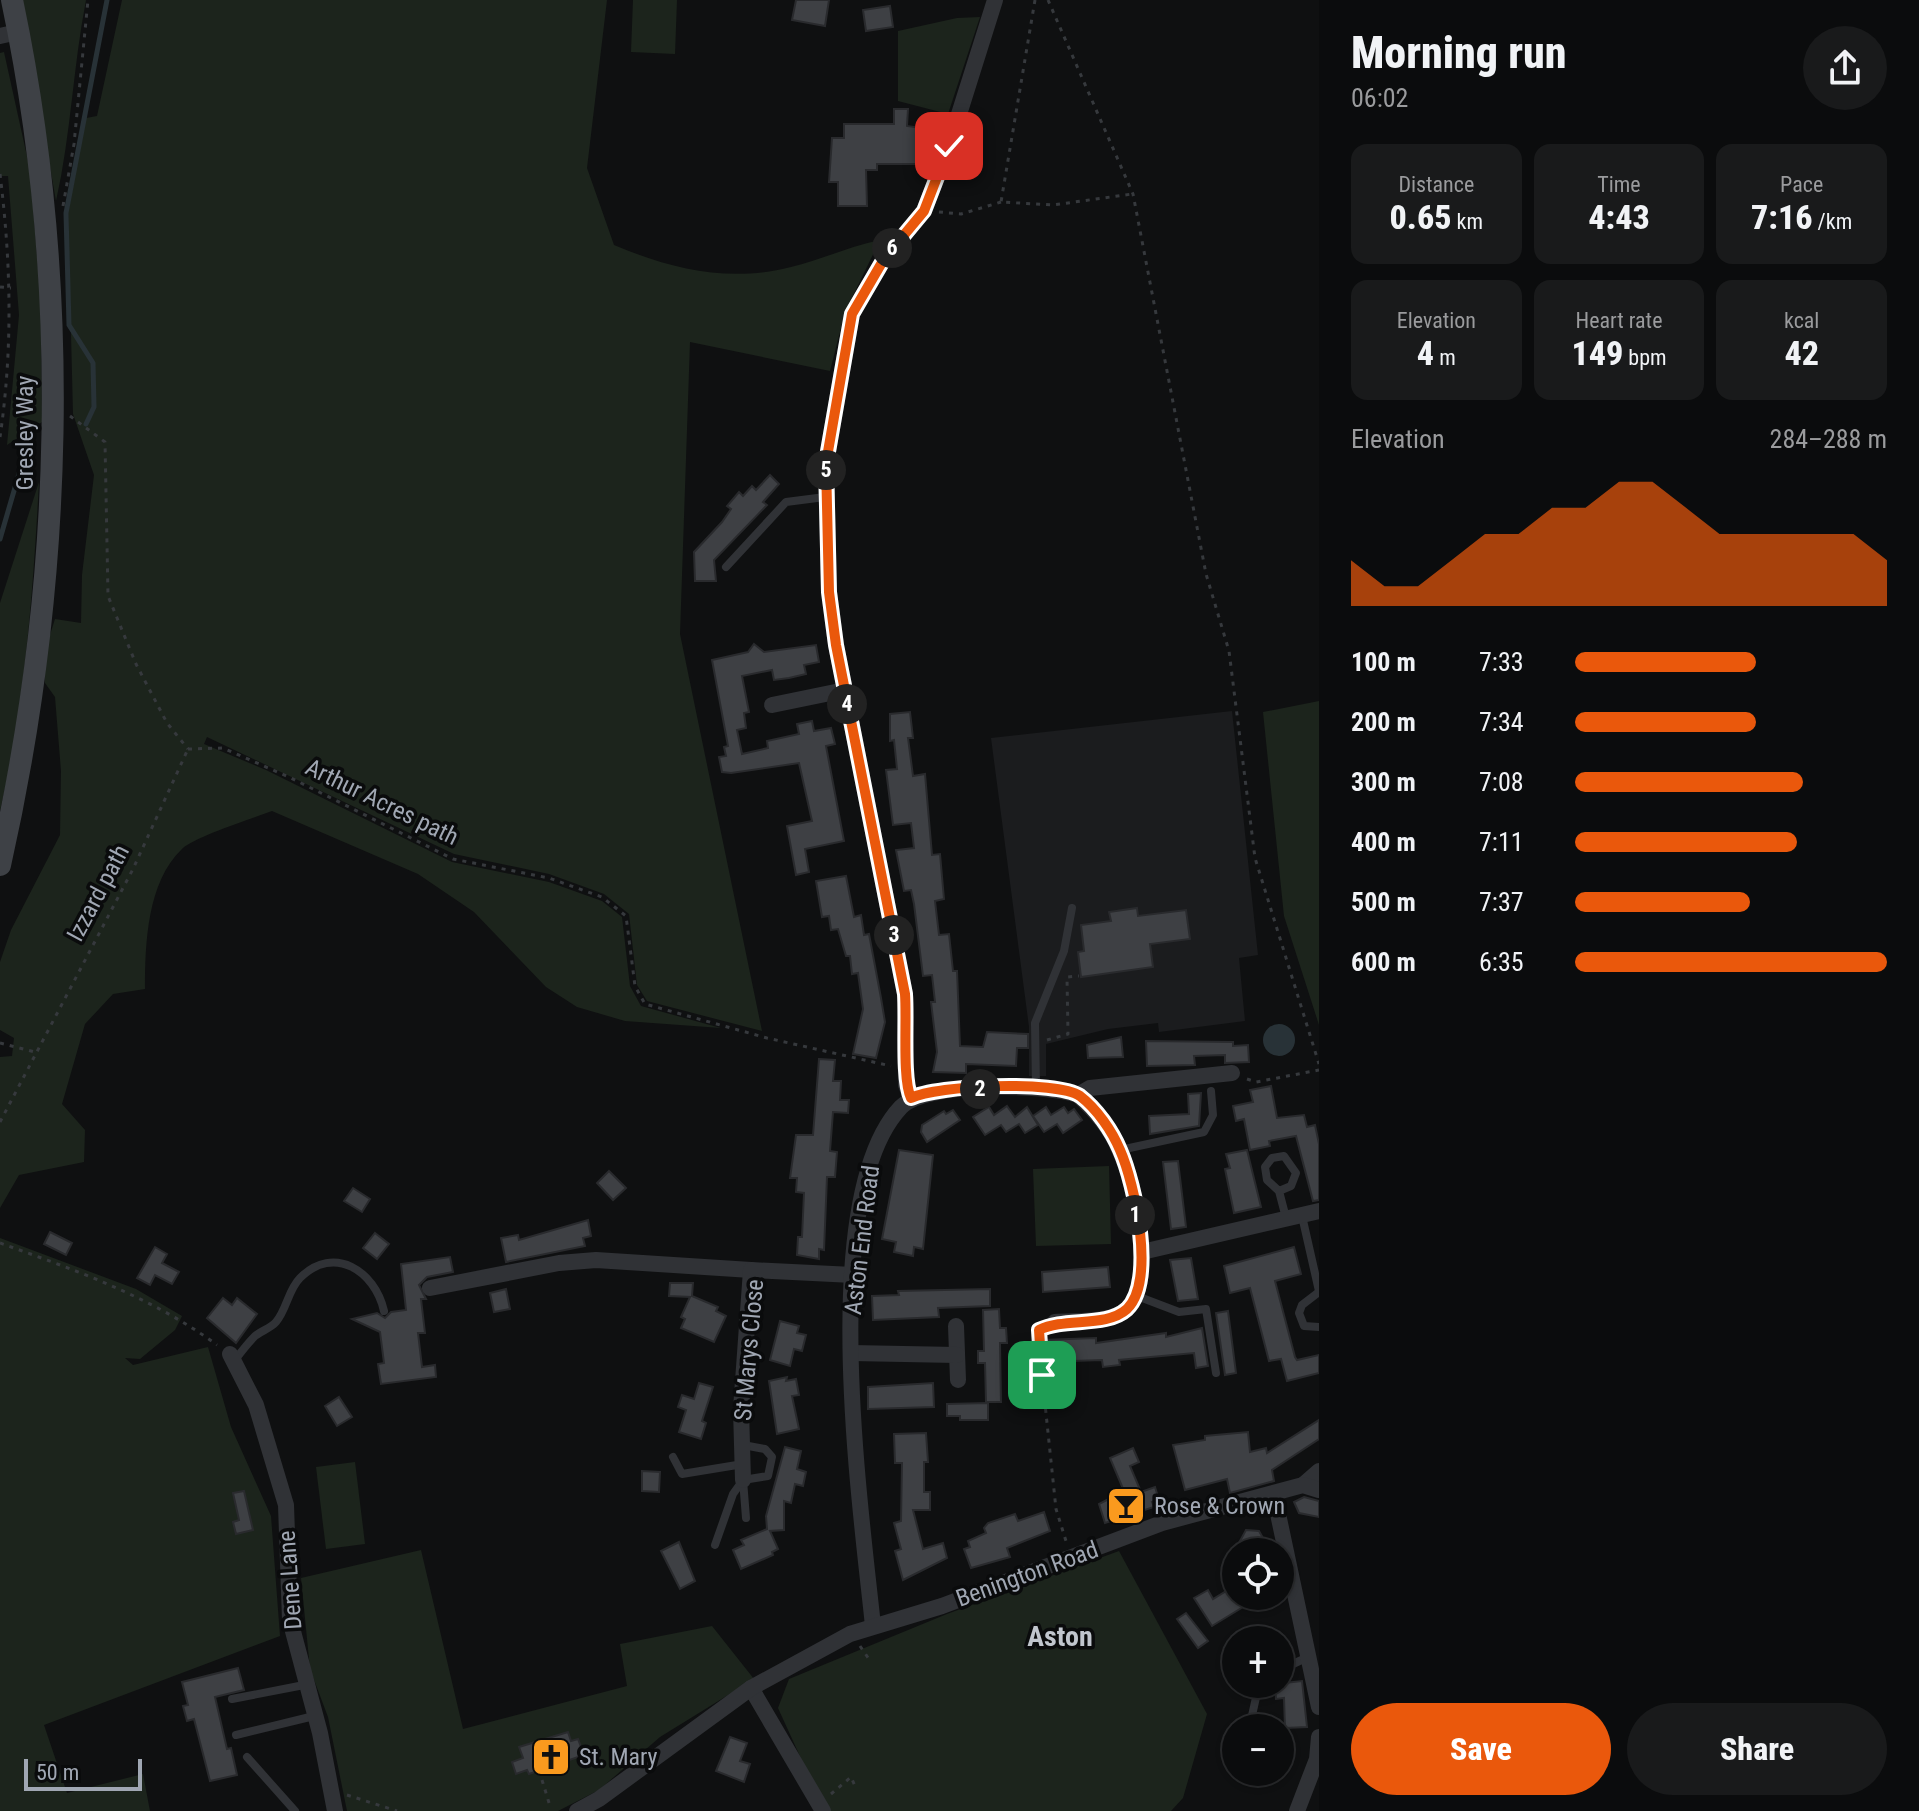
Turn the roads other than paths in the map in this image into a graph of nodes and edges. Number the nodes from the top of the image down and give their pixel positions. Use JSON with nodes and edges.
{"nodes":[{"id":1,"x":12,"y":0,"type":"edge"},
{"id":2,"x":995,"y":0,"type":"edge"},
{"id":3,"x":9,"y":34,"type":"edge"},
{"id":4,"x":825,"y":497,"type":"junction"},
{"id":5,"x":726,"y":567,"type":"dead end"},
{"id":6,"x":845,"y":690,"type":"junction"},
{"id":7,"x":772,"y":705,"type":"dead end"},
{"id":8,"x":0,"y":865,"type":"edge"},
{"id":9,"x":1072,"y":908,"type":"dead end"},
{"id":10,"x":1232,"y":1073,"type":"road end"},
{"id":11,"x":1036,"y":1088,"type":"junction"},
{"id":12,"x":1211,"y":1091,"type":"dead end"},
{"id":13,"x":1078,"y":1095,"type":"junction"},
{"id":14,"x":911,"y":1098,"type":"junction"},
{"id":15,"x":1120,"y":1150,"type":"junction"},
{"id":16,"x":1279,"y":1191,"type":"junction"},
{"id":17,"x":1319,"y":1211,"type":"edge"},
{"id":18,"x":1294,"y":1218,"type":"junction"},
{"id":19,"x":1142,"y":1252,"type":"junction"},
{"id":20,"x":751,"y":1270,"type":"junction"},
{"id":21,"x":853,"y":1275,"type":"junction"},
{"id":22,"x":430,"y":1288,"type":"dead end"},
{"id":23,"x":1319,"y":1292,"type":"edge"},
{"id":24,"x":1137,"y":1296,"type":"junction"},
{"id":25,"x":384,"y":1311,"type":"dead end"},
{"id":26,"x":1055,"y":1322,"type":"road end"},
{"id":27,"x":956,"y":1326,"type":"dead end"},
{"id":28,"x":1319,"y":1327,"type":"edge"},
{"id":29,"x":851,"y":1353,"type":"junction"},
{"id":30,"x":957,"y":1355,"type":"junction"},
{"id":31,"x":232,"y":1357,"type":"joint"},
{"id":32,"x":1216,"y":1373,"type":"dead end"},
{"id":33,"x":958,"y":1380,"type":"dead end"},
{"id":34,"x":743,"y":1445,"type":"junction"},
{"id":35,"x":673,"y":1457,"type":"dead end"},
{"id":36,"x":1319,"y":1471,"type":"edge"},
{"id":37,"x":743,"y":1472,"type":"junction"},
{"id":38,"x":1311,"y":1487,"type":"edge"},
{"id":39,"x":1274,"y":1495,"type":"junction"},
{"id":40,"x":746,"y":1518,"type":"dead end"},
{"id":41,"x":715,"y":1545,"type":"dead end"},
{"id":42,"x":873,"y":1626,"type":"junction"},
{"id":43,"x":1310,"y":1656,"type":"junction"},
{"id":44,"x":1294,"y":1663,"type":"edge"},
{"id":45,"x":304,"y":1685,"type":"junction"},
{"id":46,"x":751,"y":1688,"type":"junction"},
{"id":47,"x":232,"y":1699,"type":"dead end"},
{"id":48,"x":1319,"y":1707,"type":"edge"},
{"id":49,"x":314,"y":1716,"type":"junction"},
{"id":50,"x":236,"y":1735,"type":"dead end"},
{"id":51,"x":1319,"y":1737,"type":"edge"},
{"id":52,"x":247,"y":1757,"type":"dead end"},
{"id":53,"x":821,"y":1808,"type":"edge"},
{"id":54,"x":295,"y":1811,"type":"edge"},
{"id":55,"x":335,"y":1811,"type":"edge"},
{"id":56,"x":577,"y":1811,"type":"edge"},
{"id":57,"x":1297,"y":1811,"type":"edge"}],
"edges":[{"from":1,"to":3,"type":"street","name":"Gresley Way"},
{"from":2,"to":4,"type":"street"},
{"from":3,"to":8,"type":"street","name":"Gresley Way"},
{"from":4,"to":5,"type":"lane"},
{"from":4,"to":6,"type":"street"},
{"from":6,"to":7,"type":"street"},
{"from":6,"to":14,"type":"street"},
{"from":9,"to":11,"type":"lane"},
{"from":10,"to":13,"type":"street"},
{"from":11,"to":13,"type":"street"},
{"from":11,"to":14,"type":"street"},
{"from":12,"to":15,"type":"lane"},
{"from":13,"to":15,"type":"street"},
{"from":14,"to":21,"type":"street","name":"Aston End Road"},
{"from":15,"to":19,"type":"street"},
{"from":16,"to":16,"type":"lane"},
{"from":16,"to":18,"type":"lane"},
{"from":17,"to":18,"type":"street"},
{"from":18,"to":19,"type":"street"},
{"from":18,"to":23,"type":"lane"},
{"from":19,"to":24,"type":"street"},
{"from":20,"to":21,"type":"street","name":"St Marys Close"},
{"from":20,"to":22,"type":"street"},
{"from":20,"to":34,"type":"street","name":"St Marys Close"},
{"from":21,"to":29,"type":"street","name":"Aston End Road"},
{"from":23,"to":28,"type":"lane"},
{"from":24,"to":26,"type":"street"},
{"from":24,"to":32,"type":"lane"},
{"from":25,"to":31,"type":"lane"},
{"from":27,"to":30,"type":"street"},
{"from":29,"to":30,"type":"street"},
{"from":29,"to":42,"type":"street","name":"Aston End Road"},
{"from":30,"to":33,"type":"street"},
{"from":31,"to":45,"type":"street","name":"Dene Lane"},
{"from":34,"to":37,"type":"street","name":"St Marys Close"},
{"from":34,"to":37,"type":"lane"},
{"from":35,"to":37,"type":"lane"},
{"from":36,"to":38,"type":"street"},
{"from":37,"to":40,"type":"lane"},
{"from":37,"to":41,"type":"lane"},
{"from":38,"to":39,"type":"street","name":"Benington Road"},
{"from":39,"to":42,"type":"street","name":"Benington Road"},
{"from":39,"to":43,"type":"street"},
{"from":42,"to":46,"type":"street","name":"Benington Road"},
{"from":43,"to":44,"type":"lane"},
{"from":43,"to":48,"type":"street"},
{"from":45,"to":47,"type":"lane"},
{"from":45,"to":49,"type":"street","name":"Dene Lane"},
{"from":46,"to":53,"type":"street"},
{"from":46,"to":56,"type":"street","name":"Benington Road"},
{"from":49,"to":50,"type":"lane"},
{"from":49,"to":55,"type":"street","name":"Dene Lane"},
{"from":51,"to":57,"type":"street"},
{"from":52,"to":54,"type":"lane"}]}
